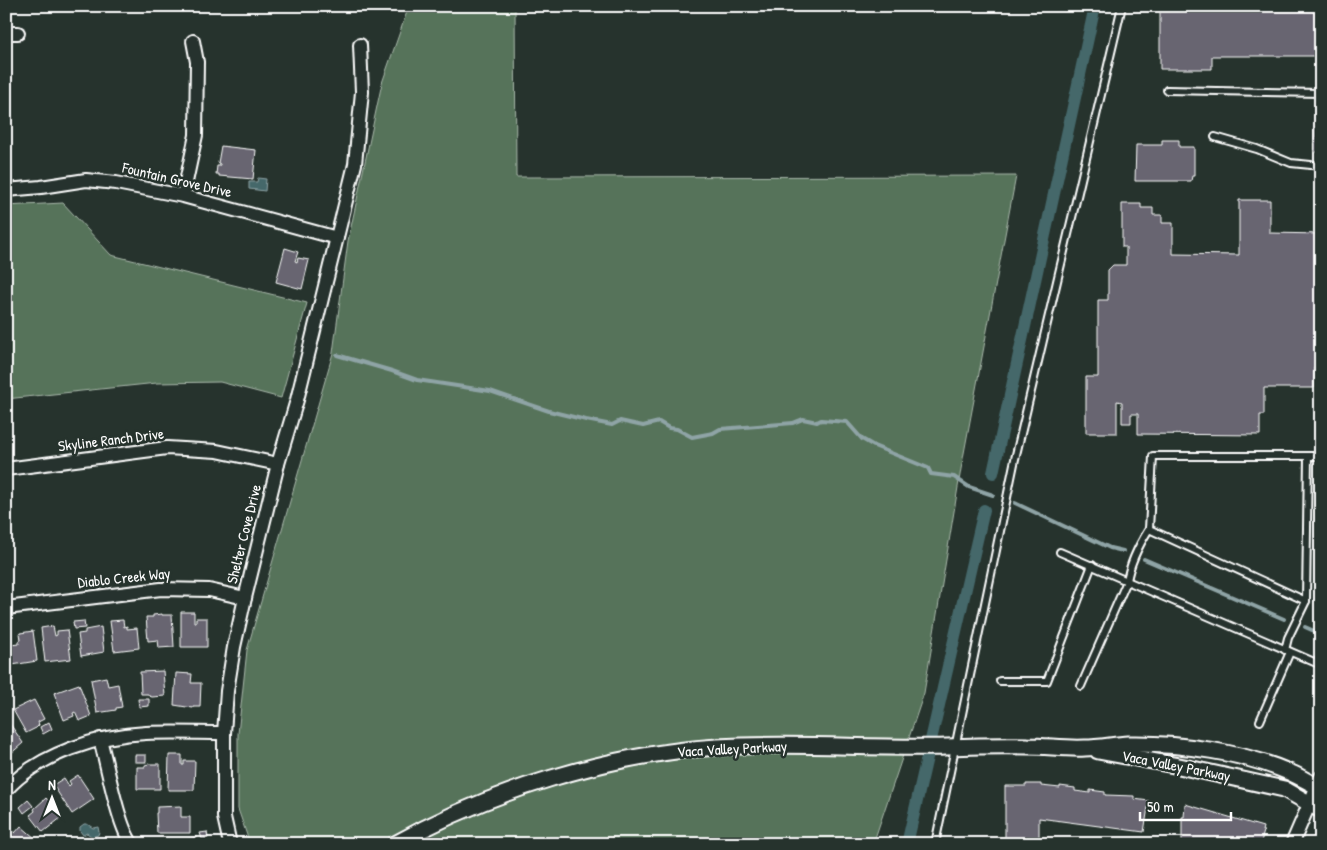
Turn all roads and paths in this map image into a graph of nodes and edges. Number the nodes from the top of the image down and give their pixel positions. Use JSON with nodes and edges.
{"nodes":[{"id":1,"x":1122,"y":6,"type":"edge"},
{"id":2,"x":193,"y":41,"type":"dead end"},
{"id":3,"x":360,"y":45,"type":"dead end"},
{"id":4,"x":1167,"y":90,"type":"dead end"},
{"id":5,"x":1321,"y":93,"type":"edge"},
{"id":6,"x":1215,"y":137,"type":"dead end"},
{"id":7,"x":1321,"y":166,"type":"edge"},
{"id":8,"x":6,"y":190,"type":"edge"},
{"id":9,"x":183,"y":196,"type":"junction"},
{"id":10,"x":337,"y":238,"type":"junction"},
{"id":11,"x":1308,"y":456,"type":"junction"},
{"id":12,"x":1321,"y":456,"type":"edge"},
{"id":13,"x":278,"y":464,"type":"junction"},
{"id":14,"x":6,"y":469,"type":"edge"},
{"id":15,"x":1149,"y":529,"type":"junction"},
{"id":16,"x":1060,"y":552,"type":"dead end"},
{"id":17,"x":1092,"y":565,"type":"junction"},
{"id":18,"x":1127,"y":581,"type":"junction"},
{"id":19,"x":245,"y":598,"type":"junction"},
{"id":20,"x":1306,"y":601,"type":"junction"},
{"id":21,"x":6,"y":608,"type":"edge"},
{"id":22,"x":1287,"y":651,"type":"junction"},
{"id":23,"x":1321,"y":665,"type":"edge"},
{"id":24,"x":1000,"y":681,"type":"dead end"},
{"id":25,"x":1081,"y":686,"type":"dead end"},
{"id":26,"x":1260,"y":721,"type":"dead end"},
{"id":27,"x":224,"y":733,"type":"junction"},
{"id":28,"x":100,"y":739,"type":"junction"},
{"id":29,"x":951,"y":747,"type":"junction"},
{"id":30,"x":1084,"y":748,"type":"junction"},
{"id":31,"x":1319,"y":784,"type":"edge"},
{"id":32,"x":6,"y":790,"type":"edge"},
{"id":33,"x":1315,"y":806,"type":"edge"},
{"id":34,"x":132,"y":844,"type":"edge"},
{"id":35,"x":230,"y":844,"type":"edge"},
{"id":36,"x":395,"y":844,"type":"edge"},
{"id":37,"x":936,"y":844,"type":"edge"},
{"id":38,"x":1292,"y":844,"type":"edge"}],
"edges":[{"from":1,"to":29,"type":"lane"},
{"from":2,"to":9,"type":"street"},
{"from":3,"to":10,"type":"street","name":"Shelter Cove Drive"},
{"from":4,"to":5,"type":"lane"},
{"from":6,"to":7,"type":"lane"},
{"from":8,"to":9,"type":"street","name":"Fountain Grove Drive"},
{"from":9,"to":10,"type":"street","name":"Fountain Grove Drive"},
{"from":10,"to":13,"type":"street","name":"Shelter Cove Drive"},
{"from":11,"to":12,"type":"lane"},
{"from":11,"to":15,"type":"lane"},
{"from":11,"to":20,"type":"lane"},
{"from":13,"to":14,"type":"street","name":"Skyline Ranch Drive"},
{"from":13,"to":19,"type":"street","name":"Shelter Cove Drive"},
{"from":15,"to":18,"type":"lane"},
{"from":15,"to":20,"type":"lane"},
{"from":16,"to":17,"type":"lane"},
{"from":17,"to":18,"type":"lane"},
{"from":17,"to":24,"type":"lane"},
{"from":18,"to":22,"type":"lane"},
{"from":18,"to":25,"type":"lane"},
{"from":19,"to":21,"type":"street","name":"Diablo Creek Way"},
{"from":19,"to":27,"type":"street","name":"Shelter Cove Drive"},
{"from":20,"to":22,"type":"lane"},
{"from":22,"to":23,"type":"lane"},
{"from":22,"to":26,"type":"lane"},
{"from":27,"to":28,"type":"street"},
{"from":27,"to":35,"type":"street","name":"Shelter Cove Drive"},
{"from":28,"to":32,"type":"street"},
{"from":28,"to":34,"type":"street"},
{"from":29,"to":30,"type":"street","name":"Vaca Valley Parkway"},
{"from":29,"to":36,"type":"street","name":"Vaca Valley Parkway"},
{"from":29,"to":37,"type":"lane"},
{"from":30,"to":31,"type":"street","name":"Vaca Valley Parkway"},
{"from":30,"to":33,"type":"street","name":"Vaca Valley Parkway"},
{"from":31,"to":33,"type":"street"},
{"from":33,"to":38,"type":"street"}]}
